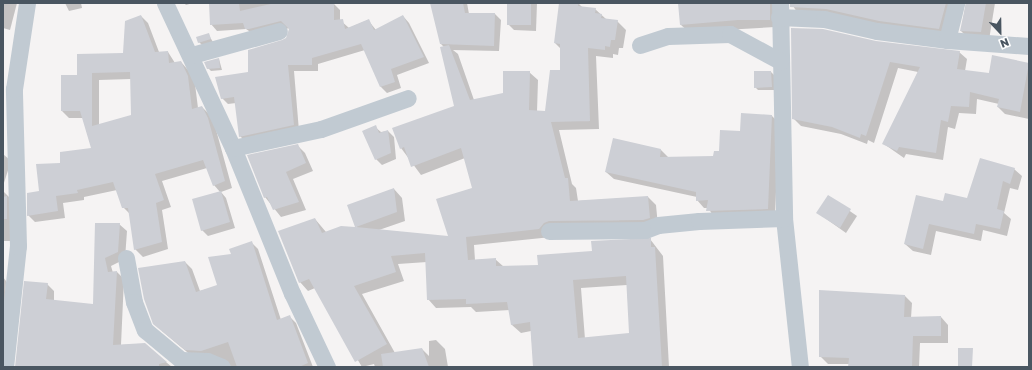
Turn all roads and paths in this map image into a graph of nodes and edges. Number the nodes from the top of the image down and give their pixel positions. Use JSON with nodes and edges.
{"nodes":[{"id":1,"x":27,"y":3,"type":"edge"},
{"id":2,"x":165,"y":3,"type":"edge"},
{"id":3,"x":956,"y":3,"type":"edge"},
{"id":4,"x":779,"y":10,"type":"edge"},
{"id":5,"x":279,"y":31,"type":"dead end"},
{"id":6,"x":946,"y":40,"type":"junction"},
{"id":7,"x":640,"y":45,"type":"dead end"},
{"id":8,"x":1029,"y":46,"type":"edge"},
{"id":9,"x":192,"y":55,"type":"junction"},
{"id":10,"x":780,"y":61,"type":"junction"},
{"id":11,"x":408,"y":98,"type":"dead end"},
{"id":12,"x":233,"y":148,"type":"junction"},
{"id":13,"x":784,"y":218,"type":"junction"},
{"id":14,"x":549,"y":231,"type":"dead end"},
{"id":15,"x":126,"y":258,"type":"dead end"},
{"id":16,"x":4,"y":367,"type":"edge"},
{"id":17,"x":222,"y":367,"type":"edge"},
{"id":18,"x":327,"y":367,"type":"edge"},
{"id":19,"x":800,"y":367,"type":"edge"}],
"edges":[{"from":1,"to":16,"type":"street"},
{"from":2,"to":9,"type":"street"},
{"from":3,"to":6,"type":"street"},
{"from":4,"to":6,"type":"street"},
{"from":4,"to":10,"type":"street"},
{"from":5,"to":9,"type":"street"},
{"from":6,"to":8,"type":"street"},
{"from":7,"to":10,"type":"street"},
{"from":9,"to":12,"type":"street"},
{"from":10,"to":13,"type":"street"},
{"from":11,"to":12,"type":"street"},
{"from":12,"to":18,"type":"street"},
{"from":13,"to":14,"type":"street"},
{"from":13,"to":19,"type":"street"},
{"from":15,"to":17,"type":"street"}]}
